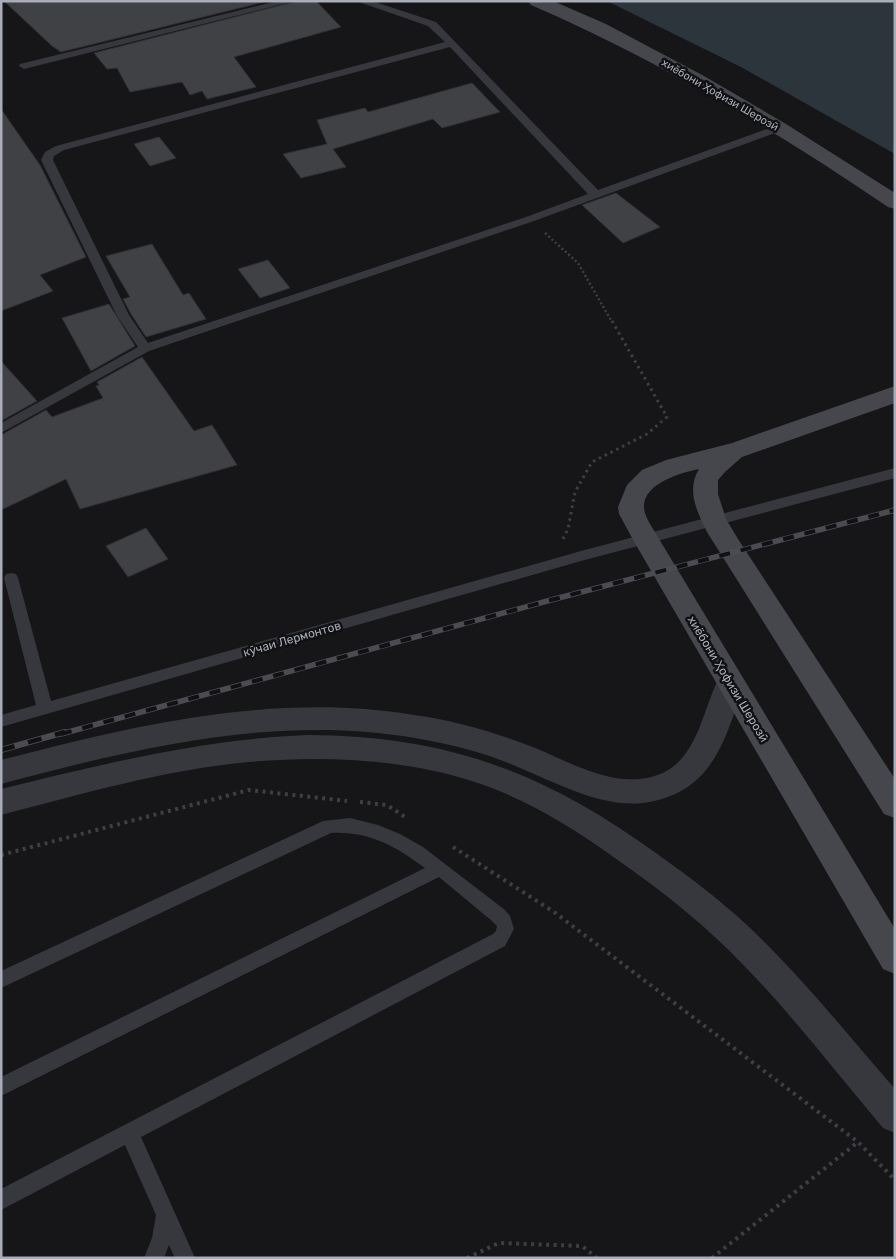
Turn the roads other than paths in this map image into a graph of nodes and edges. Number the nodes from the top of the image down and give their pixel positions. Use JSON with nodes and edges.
{"nodes":[{"id":1,"x":290,"y":1,"type":"edge"},
{"id":2,"x":362,"y":1,"type":"edge"},
{"id":3,"x":537,"y":1,"type":"edge"},
{"id":4,"x":452,"y":43,"type":"junction"},
{"id":5,"x":24,"y":66,"type":"dead end"},
{"id":6,"x":779,"y":128,"type":"junction"},
{"id":7,"x":595,"y":194,"type":"junction"},
{"id":8,"x":895,"y":203,"type":"edge"},
{"id":9,"x":145,"y":348,"type":"junction"},
{"id":10,"x":895,"y":394,"type":"edge"},
{"id":11,"x":1,"y":429,"type":"edge"},
{"id":12,"x":738,"y":450,"type":"junction"},
{"id":13,"x":895,"y":473,"type":"edge"},
{"id":14,"x":11,"y":578,"type":"dead end"},
{"id":15,"x":730,"y":684,"type":"junction"},
{"id":16,"x":45,"y":709,"type":"junction"},
{"id":17,"x":1,"y":721,"type":"edge"},
{"id":18,"x":1,"y":772,"type":"edge"},
{"id":19,"x":1,"y":802,"type":"edge"},
{"id":20,"x":895,"y":806,"type":"edge"},
{"id":21,"x":439,"y":869,"type":"junction"},
{"id":22,"x":895,"y":959,"type":"edge"},
{"id":23,"x":1,"y":980,"type":"edge"},
{"id":24,"x":1,"y":1087,"type":"edge"},
{"id":25,"x":895,"y":1116,"type":"edge"},
{"id":26,"x":129,"y":1132,"type":"junction"},
{"id":27,"x":1,"y":1200,"type":"edge"},
{"id":28,"x":166,"y":1215,"type":"junction"},
{"id":29,"x":154,"y":1258,"type":"edge"},
{"id":30,"x":185,"y":1258,"type":"edge"}],
"edges":[{"from":1,"to":5,"type":"lane"},
{"from":2,"to":4,"type":"lane"},
{"from":3,"to":6,"type":"main road","name":"хиёбони Ҳофизи Шерозӣ"},
{"from":4,"to":7,"type":"lane"},
{"from":4,"to":9,"type":"lane"},
{"from":6,"to":7,"type":"lane"},
{"from":6,"to":8,"type":"main road","name":"хиёбони Ҳофизи Шерозӣ"},
{"from":7,"to":9,"type":"lane"},
{"from":9,"to":11,"type":"lane"},
{"from":10,"to":12,"type":"main road","name":"хиёбони Ҳофизи Шерозӣ"},
{"from":12,"to":15,"type":"main road","name":"хиёбони Ҳофизи Шерозӣ"},
{"from":12,"to":20,"type":"main road","name":"хиёбони Ҳофизи Шерозӣ"},
{"from":13,"to":16,"type":"lane","name":"кӯчаи Лермонтов"},
{"from":14,"to":16,"type":"lane"},
{"from":15,"to":18,"type":"street"},
{"from":15,"to":22,"type":"main road","name":"хиёбони Ҳофизи Шерозӣ"},
{"from":16,"to":17,"type":"lane","name":"кӯчаи Лермонтов"},
{"from":19,"to":25,"type":"street"},
{"from":21,"to":23,"type":"lane"},
{"from":21,"to":24,"type":"lane"},
{"from":21,"to":26,"type":"lane"},
{"from":26,"to":27,"type":"lane"},
{"from":26,"to":28,"type":"lane"},
{"from":28,"to":29,"type":"lane"},
{"from":28,"to":30,"type":"lane"}]}
